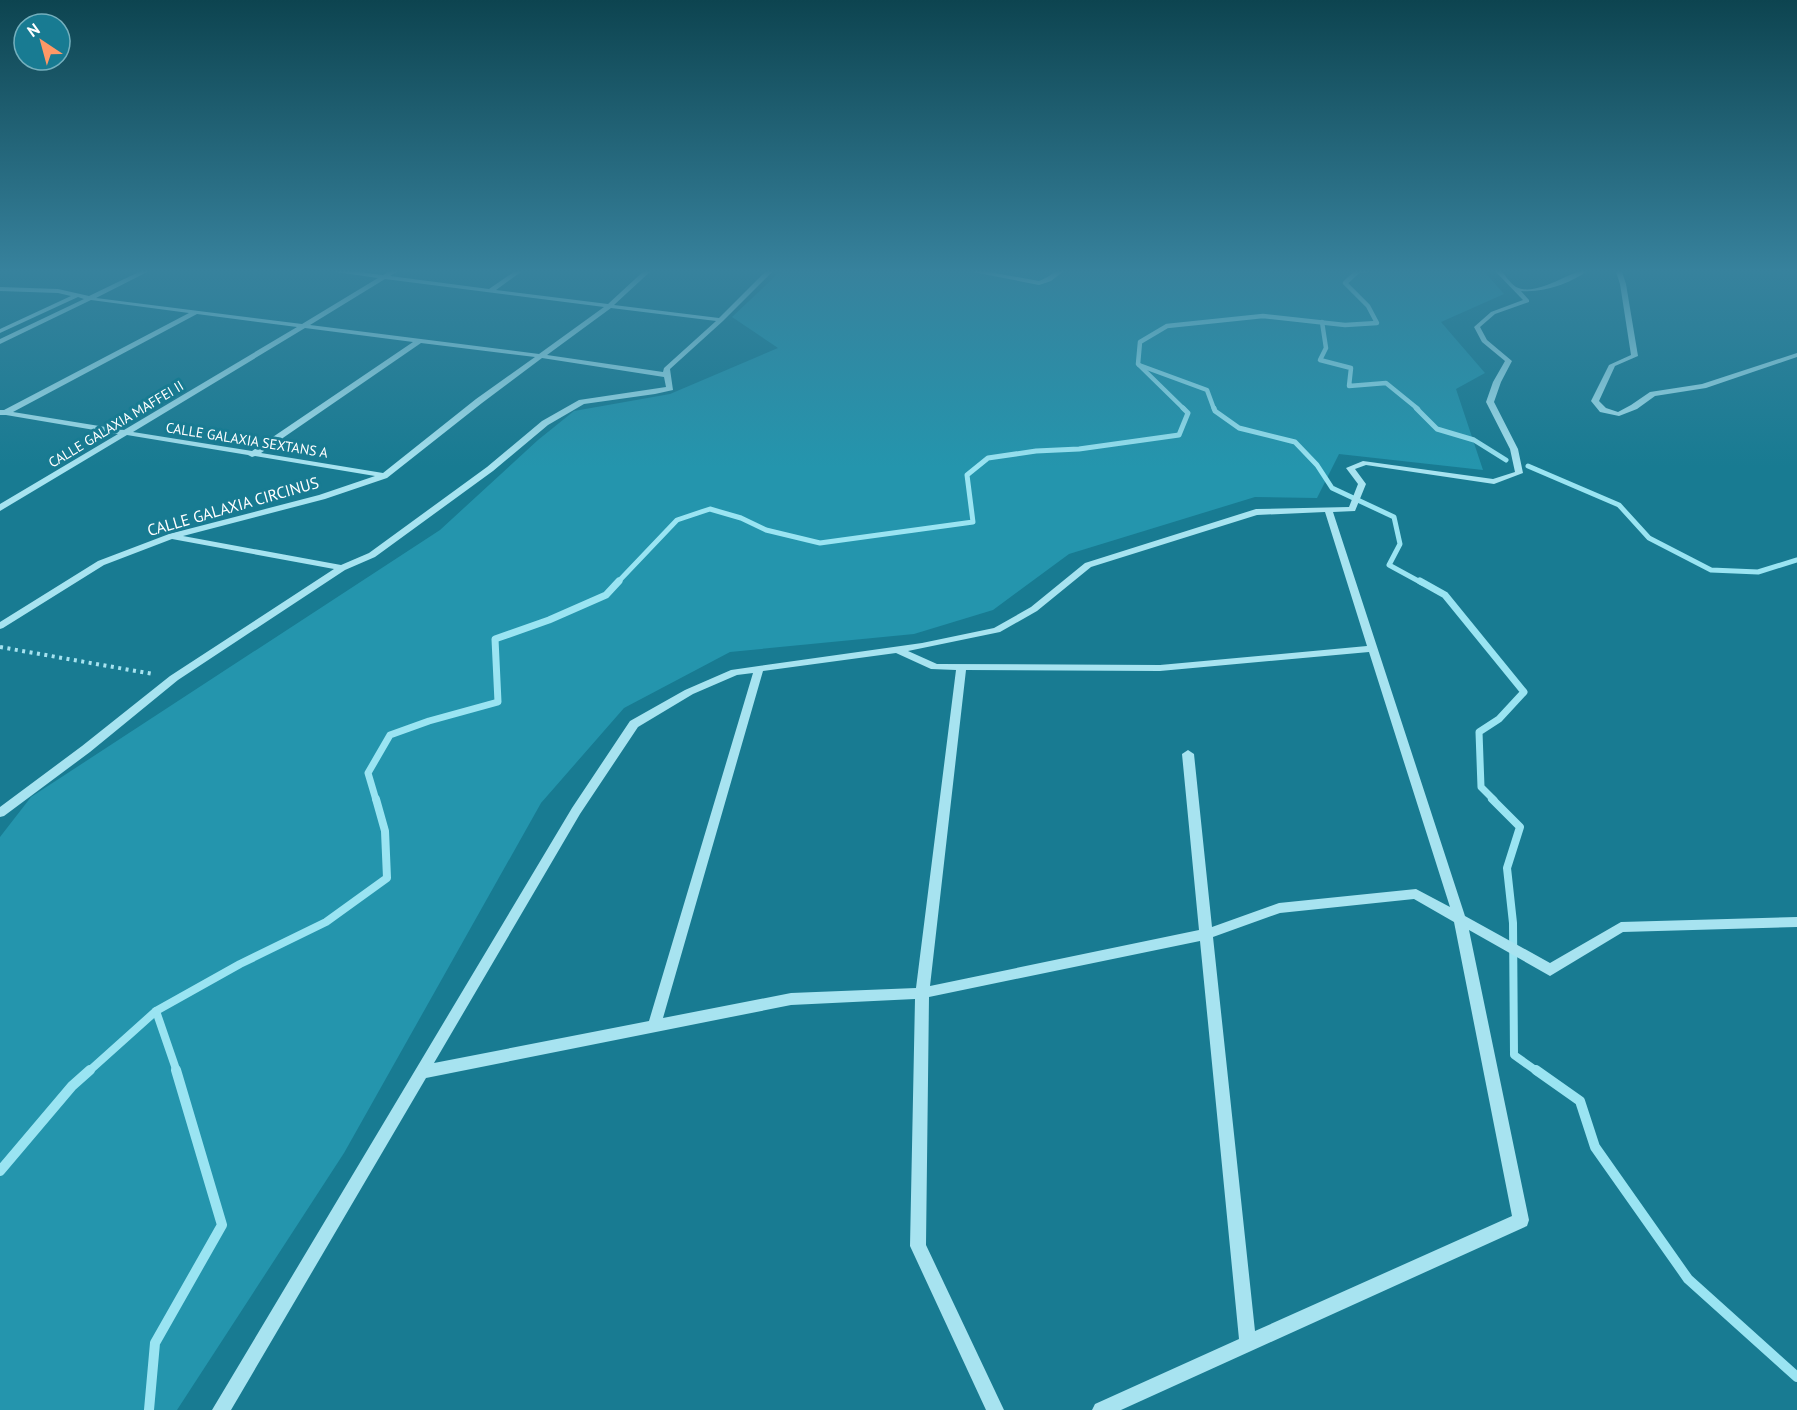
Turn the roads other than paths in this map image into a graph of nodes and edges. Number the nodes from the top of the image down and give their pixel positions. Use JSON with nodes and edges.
{"nodes":[{"id":1,"x":15,"y":335,"type":"edge"},
{"id":2,"x":152,"y":335,"type":"edge"},
{"id":3,"x":287,"y":335,"type":"edge"},
{"id":4,"x":374,"y":335,"type":"edge"},
{"id":5,"x":570,"y":335,"type":"edge"},
{"id":6,"x":704,"y":335,"type":"edge"},
{"id":7,"x":1482,"y":335,"type":"edge"},
{"id":8,"x":1631,"y":335,"type":"edge"},
{"id":9,"x":419,"y":341,"type":"junction"},
{"id":10,"x":0,"y":342,"type":"edge"},
{"id":11,"x":1797,"y":355,"type":"edge"},
{"id":12,"x":541,"y":356,"type":"junction"},
{"id":13,"x":668,"y":375,"type":"junction"},
{"id":14,"x":1,"y":414,"type":"edge"},
{"id":15,"x":125,"y":433,"type":"junction"},
{"id":16,"x":252,"y":454,"type":"junction"},
{"id":17,"x":384,"y":476,"type":"junction"},
{"id":18,"x":0,"y":508,"type":"edge"},
{"id":19,"x":1328,"y":510,"type":"junction"},
{"id":20,"x":172,"y":537,"type":"junction"},
{"id":21,"x":342,"y":568,"type":"junction"},
{"id":22,"x":0,"y":626,"type":"edge"},
{"id":23,"x":896,"y":649,"type":"junction"},
{"id":24,"x":1372,"y":649,"type":"junction"},
{"id":25,"x":961,"y":667,"type":"junction"},
{"id":26,"x":759,"y":669,"type":"junction"},
{"id":27,"x":1188,"y":754,"type":"dead end"},
{"id":28,"x":0,"y":813,"type":"edge"},
{"id":29,"x":1460,"y":919,"type":"junction"},
{"id":30,"x":1797,"y":922,"type":"edge"},
{"id":31,"x":1207,"y":934,"type":"junction"},
{"id":32,"x":922,"y":993,"type":"junction"},
{"id":33,"x":654,"y":1026,"type":"junction"},
{"id":34,"x":421,"y":1072,"type":"junction"},
{"id":35,"x":1248,"y":1344,"type":"junction"},
{"id":36,"x":221,"y":1410,"type":"edge"},
{"id":37,"x":995,"y":1410,"type":"edge"},
{"id":38,"x":1101,"y":1410,"type":"edge"}],
"edges":[{"from":1,"to":10,"type":"street"},
{"from":2,"to":14,"type":"street"},
{"from":3,"to":15,"type":"street","name":"CALLE GALAXIA MAFFEI II"},
{"from":4,"to":9,"type":"street"},
{"from":5,"to":12,"type":"street","name":"CALLE GALAXIA CIRCINUS"},
{"from":6,"to":13,"type":"street"},
{"from":7,"to":19,"type":"street"},
{"from":8,"to":11,"type":"street"},
{"from":9,"to":12,"type":"street"},
{"from":9,"to":16,"type":"street"},
{"from":12,"to":13,"type":"street"},
{"from":12,"to":17,"type":"street","name":"CALLE GALAXIA CIRCINUS"},
{"from":13,"to":21,"type":"street"},
{"from":14,"to":15,"type":"street","name":"CALLE GALAXIA SEXTANS A"},
{"from":15,"to":16,"type":"street","name":"CALLE GALAXIA SEXTANS A"},
{"from":15,"to":18,"type":"street","name":"CALLE GALAXIA MAFFEI II"},
{"from":16,"to":17,"type":"street","name":"CALLE GALAXIA SEXTANS A"},
{"from":17,"to":20,"type":"street","name":"CALLE GALAXIA CIRCINUS"},
{"from":19,"to":23,"type":"street"},
{"from":19,"to":24,"type":"street"},
{"from":20,"to":21,"type":"street"},
{"from":20,"to":22,"type":"street","name":"CALLE GALAXIA CIRCINUS"},
{"from":21,"to":28,"type":"street"},
{"from":23,"to":25,"type":"street"},
{"from":23,"to":26,"type":"street"},
{"from":24,"to":25,"type":"street"},
{"from":24,"to":29,"type":"street"},
{"from":25,"to":32,"type":"street"},
{"from":26,"to":33,"type":"street"},
{"from":26,"to":34,"type":"street"},
{"from":27,"to":31,"type":"street"},
{"from":29,"to":30,"type":"street"},
{"from":29,"to":31,"type":"street"},
{"from":29,"to":35,"type":"street"},
{"from":31,"to":32,"type":"street"},
{"from":31,"to":35,"type":"street"},
{"from":32,"to":33,"type":"street"},
{"from":32,"to":37,"type":"street"},
{"from":33,"to":34,"type":"street"},
{"from":34,"to":36,"type":"street"},
{"from":35,"to":38,"type":"street"}]}
